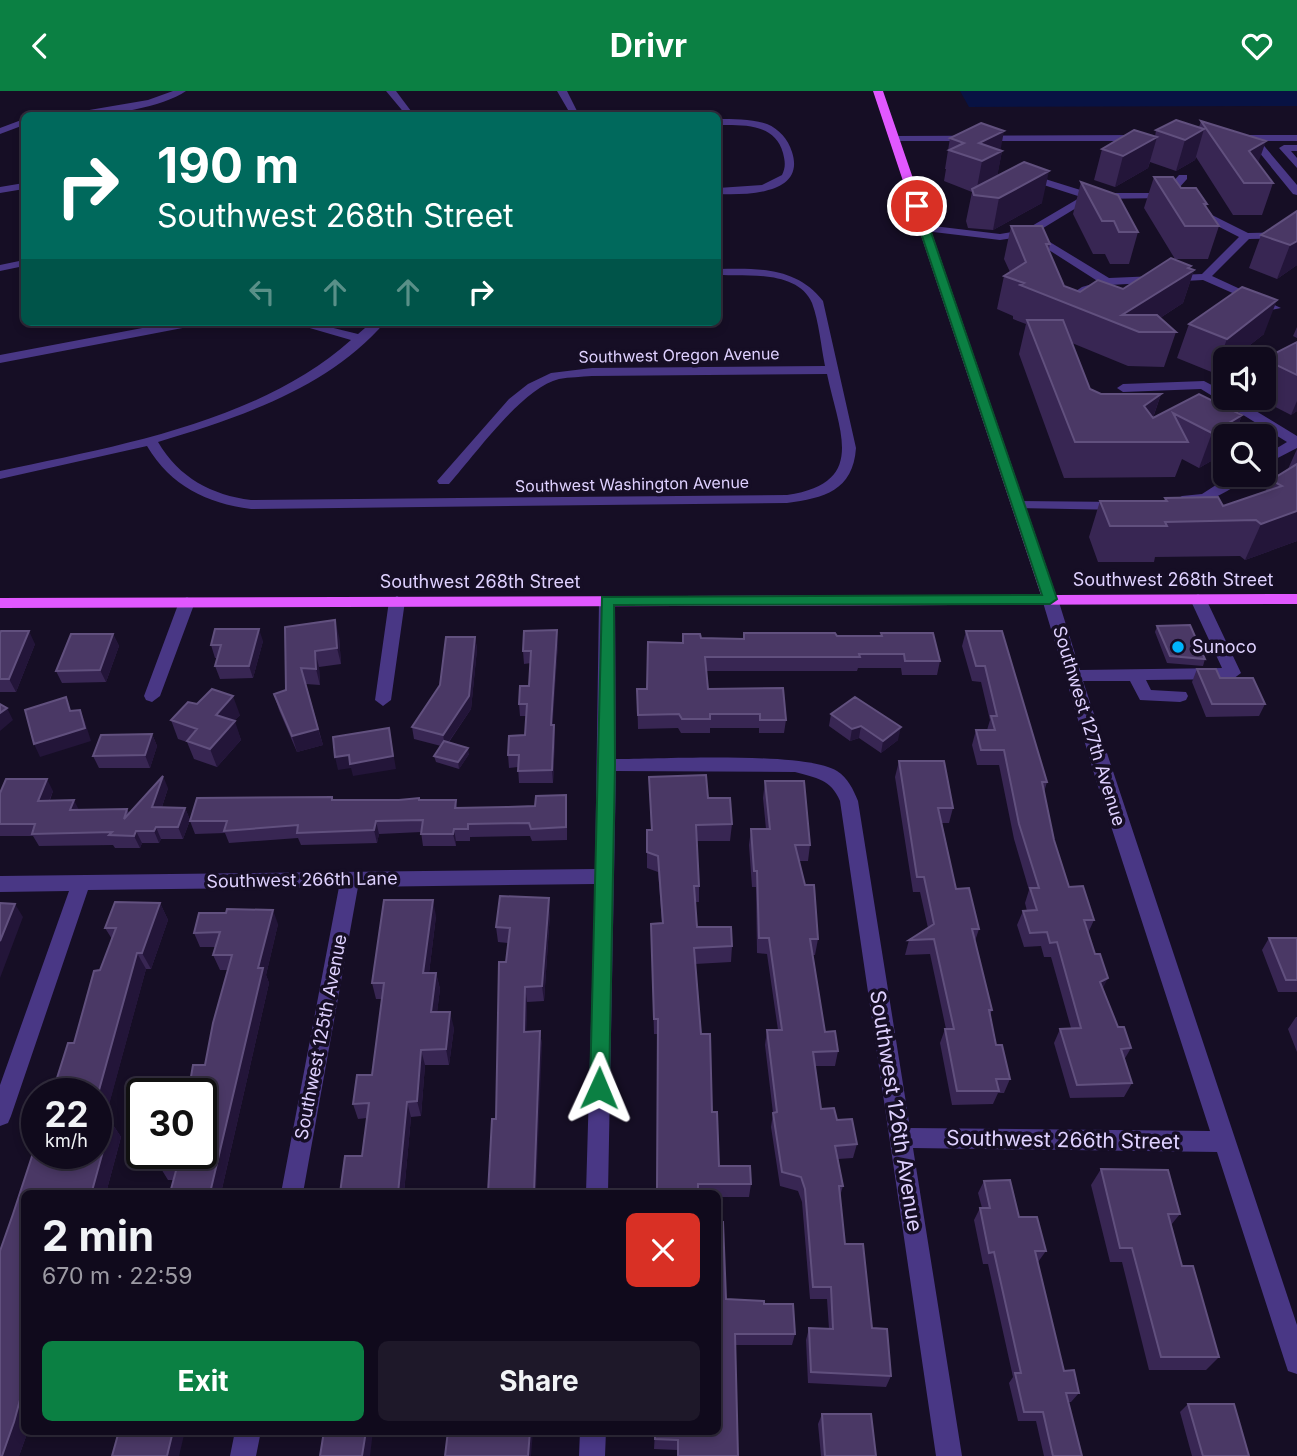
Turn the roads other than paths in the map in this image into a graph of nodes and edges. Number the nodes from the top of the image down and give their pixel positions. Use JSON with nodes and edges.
{"nodes":[{"id":1,"x":181,"y":91,"type":"edge"},
{"id":2,"x":391,"y":91,"type":"edge"},
{"id":3,"x":562,"y":91,"type":"edge"},
{"id":4,"x":878,"y":91,"type":"edge"},
{"id":5,"x":86,"y":112,"type":"edge"},
{"id":6,"x":408,"y":112,"type":"edge"},
{"id":7,"x":573,"y":112,"type":"edge"},
{"id":8,"x":721,"y":122,"type":"edge"},
{"id":9,"x":21,"y":124,"type":"edge"},
{"id":10,"x":0,"y":131,"type":"edge"},
{"id":11,"x":1153,"y":138,"type":"edge"},
{"id":12,"x":1222,"y":138,"type":"edge"},
{"id":13,"x":1253,"y":138,"type":"junction"},
{"id":14,"x":1297,"y":138,"type":"edge"},
{"id":15,"x":894,"y":139,"type":"junction"},
{"id":16,"x":1297,"y":148,"type":"edge"},
{"id":17,"x":1297,"y":165,"type":"edge"},
{"id":18,"x":1024,"y":176,"type":"edge"},
{"id":19,"x":1183,"y":177,"type":"dead end"},
{"id":20,"x":21,"y":186,"type":"edge"},
{"id":21,"x":0,"y":190,"type":"edge"},
{"id":22,"x":721,"y":191,"type":"edge"},
{"id":23,"x":1297,"y":192,"type":"edge"},
{"id":24,"x":1089,"y":196,"type":"junction"},
{"id":25,"x":1166,"y":196,"type":"junction"},
{"id":26,"x":1177,"y":202,"type":"edge"},
{"id":27,"x":1189,"y":208,"type":"edge"},
{"id":28,"x":925,"y":228,"type":"junction"},
{"id":29,"x":1028,"y":233,"type":"junction"},
{"id":30,"x":1297,"y":235,"type":"edge"},
{"id":31,"x":1246,"y":236,"type":"junction"},
{"id":32,"x":21,"y":264,"type":"edge"},
{"id":33,"x":0,"y":268,"type":"edge"},
{"id":34,"x":721,"y":272,"type":"edge"},
{"id":35,"x":1205,"y":277,"type":"junction"},
{"id":36,"x":1103,"y":284,"type":"junction"},
{"id":37,"x":1275,"y":308,"type":"dead end"},
{"id":38,"x":173,"y":326,"type":"edge"},
{"id":39,"x":311,"y":326,"type":"edge"},
{"id":40,"x":375,"y":326,"type":"edge"},
{"id":41,"x":361,"y":339,"type":"junction"},
{"id":42,"x":0,"y":359,"type":"edge"},
{"id":43,"x":832,"y":370,"type":"junction"},
{"id":44,"x":1123,"y":388,"type":"dead end"},
{"id":45,"x":1268,"y":424,"type":"edge"},
{"id":46,"x":1276,"y":429,"type":"edge"},
{"id":47,"x":150,"y":440,"type":"junction"},
{"id":48,"x":1276,"y":454,"type":"edge"},
{"id":49,"x":0,"y":475,"type":"edge"},
{"id":50,"x":444,"y":481,"type":"dead end"},
{"id":51,"x":1222,"y":487,"type":"edge"},
{"id":52,"x":1165,"y":502,"type":"edge"},
{"id":53,"x":1137,"y":504,"type":"edge"},
{"id":54,"x":1018,"y":505,"type":"junction"},
{"id":55,"x":1050,"y":599,"type":"junction"},
{"id":56,"x":1198,"y":599,"type":"junction"},
{"id":57,"x":1297,"y":599,"type":"edge"},
{"id":58,"x":397,"y":601,"type":"junction"},
{"id":59,"x":607,"y":601,"type":"junction"},
{"id":60,"x":187,"y":602,"type":"junction"},
{"id":61,"x":0,"y":603,"type":"edge"},
{"id":62,"x":1135,"y":674,"type":"junction"},
{"id":63,"x":1073,"y":676,"type":"junction"},
{"id":64,"x":152,"y":696,"type":"dead end"},
{"id":65,"x":1180,"y":696,"type":"dead end"},
{"id":66,"x":383,"y":700,"type":"dead end"},
{"id":67,"x":607,"y":765,"type":"junction"},
{"id":68,"x":603,"y":876,"type":"junction"},
{"id":69,"x":351,"y":880,"type":"junction"},
{"id":70,"x":80,"y":883,"type":"junction"},
{"id":71,"x":0,"y":884,"type":"edge"},
{"id":72,"x":0,"y":1116,"type":"edge"},
{"id":73,"x":901,"y":1138,"type":"junction"},
{"id":74,"x":1224,"y":1142,"type":"junction"},
{"id":75,"x":293,"y":1190,"type":"edge"},
{"id":76,"x":597,"y":1190,"type":"edge"},
{"id":77,"x":1297,"y":1362,"type":"edge"},
{"id":78,"x":247,"y":1435,"type":"edge"},
{"id":79,"x":593,"y":1435,"type":"edge"},
{"id":80,"x":243,"y":1456,"type":"edge"},
{"id":81,"x":592,"y":1456,"type":"edge"},
{"id":82,"x":949,"y":1456,"type":"edge"}],
"edges":[{"from":1,"to":5,"type":"street"},
{"from":2,"to":6,"type":"street"},
{"from":3,"to":7,"type":"street"},
{"from":4,"to":15,"type":"main road","name":"Southwest 127th Avenue"},
{"from":8,"to":22,"type":"street"},
{"from":9,"to":10,"type":"street"},
{"from":11,"to":15,"type":"street"},
{"from":12,"to":13,"type":"street"},
{"from":13,"to":14,"type":"street"},
{"from":13,"to":23,"type":"street"},
{"from":15,"to":28,"type":"main road","name":"Southwest 127th Avenue"},
{"from":16,"to":17,"type":"street"},
{"from":18,"to":24,"type":"street"},
{"from":19,"to":25,"type":"street"},
{"from":20,"to":21,"type":"street"},
{"from":24,"to":25,"type":"street"},
{"from":24,"to":29,"type":"street"},
{"from":25,"to":26,"type":"street"},
{"from":27,"to":31,"type":"street"},
{"from":28,"to":29,"type":"street"},
{"from":28,"to":54,"type":"main road","name":"Southwest 127th Avenue"},
{"from":29,"to":36,"type":"street"},
{"from":30,"to":31,"type":"street"},
{"from":31,"to":35,"type":"street"},
{"from":32,"to":33,"type":"street"},
{"from":34,"to":43,"type":"street","name":"Southwest Washington Avenue"},
{"from":35,"to":36,"type":"street"},
{"from":35,"to":37,"type":"street"},
{"from":36,"to":36,"type":"street"},
{"from":38,"to":42,"type":"street"},
{"from":39,"to":41,"type":"street"},
{"from":40,"to":41,"type":"street"},
{"from":41,"to":47,"type":"street"},
{"from":43,"to":47,"type":"street","name":"Southwest Washington Avenue"},
{"from":43,"to":50,"type":"street","name":"Southwest Oregon Avenue"},
{"from":44,"to":45,"type":"street"},
{"from":46,"to":48,"type":"street"},
{"from":47,"to":49,"type":"street"},
{"from":51,"to":52,"type":"street"},
{"from":53,"to":54,"type":"street"},
{"from":54,"to":55,"type":"main road","name":"Southwest 127th Avenue"},
{"from":55,"to":56,"type":"main road","name":"Southwest 268th Street"},
{"from":55,"to":59,"type":"main road","name":"Southwest 268th Street"},
{"from":55,"to":63,"type":"street","name":"Southwest 127th Avenue"},
{"from":56,"to":57,"type":"main road","name":"Southwest 268th Street"},
{"from":56,"to":62,"type":"street"},
{"from":58,"to":59,"type":"main road","name":"Southwest 268th Street"},
{"from":58,"to":60,"type":"main road","name":"Southwest 268th Street"},
{"from":58,"to":66,"type":"street"},
{"from":59,"to":67,"type":"street"},
{"from":60,"to":61,"type":"main road","name":"Southwest 268th Street"},
{"from":60,"to":64,"type":"street"},
{"from":62,"to":63,"type":"street"},
{"from":62,"to":65,"type":"street"},
{"from":63,"to":74,"type":"street","name":"Southwest 127th Avenue"},
{"from":67,"to":68,"type":"street"},
{"from":67,"to":73,"type":"street","name":"Southwest 126th Avenue"},
{"from":68,"to":69,"type":"street","name":"Southwest 266th Lane"},
{"from":68,"to":76,"type":"street"},
{"from":69,"to":70,"type":"street","name":"Southwest 266th Lane"},
{"from":69,"to":75,"type":"street","name":"Southwest 125th Avenue"},
{"from":70,"to":71,"type":"street","name":"Southwest 266th Lane"},
{"from":70,"to":72,"type":"street"},
{"from":73,"to":74,"type":"street","name":"Southwest 266th Street"},
{"from":73,"to":82,"type":"street","name":"Southwest 126th Avenue"},
{"from":74,"to":77,"type":"street","name":"Southwest 127th Avenue"},
{"from":78,"to":80,"type":"street"},
{"from":79,"to":81,"type":"street"}]}
